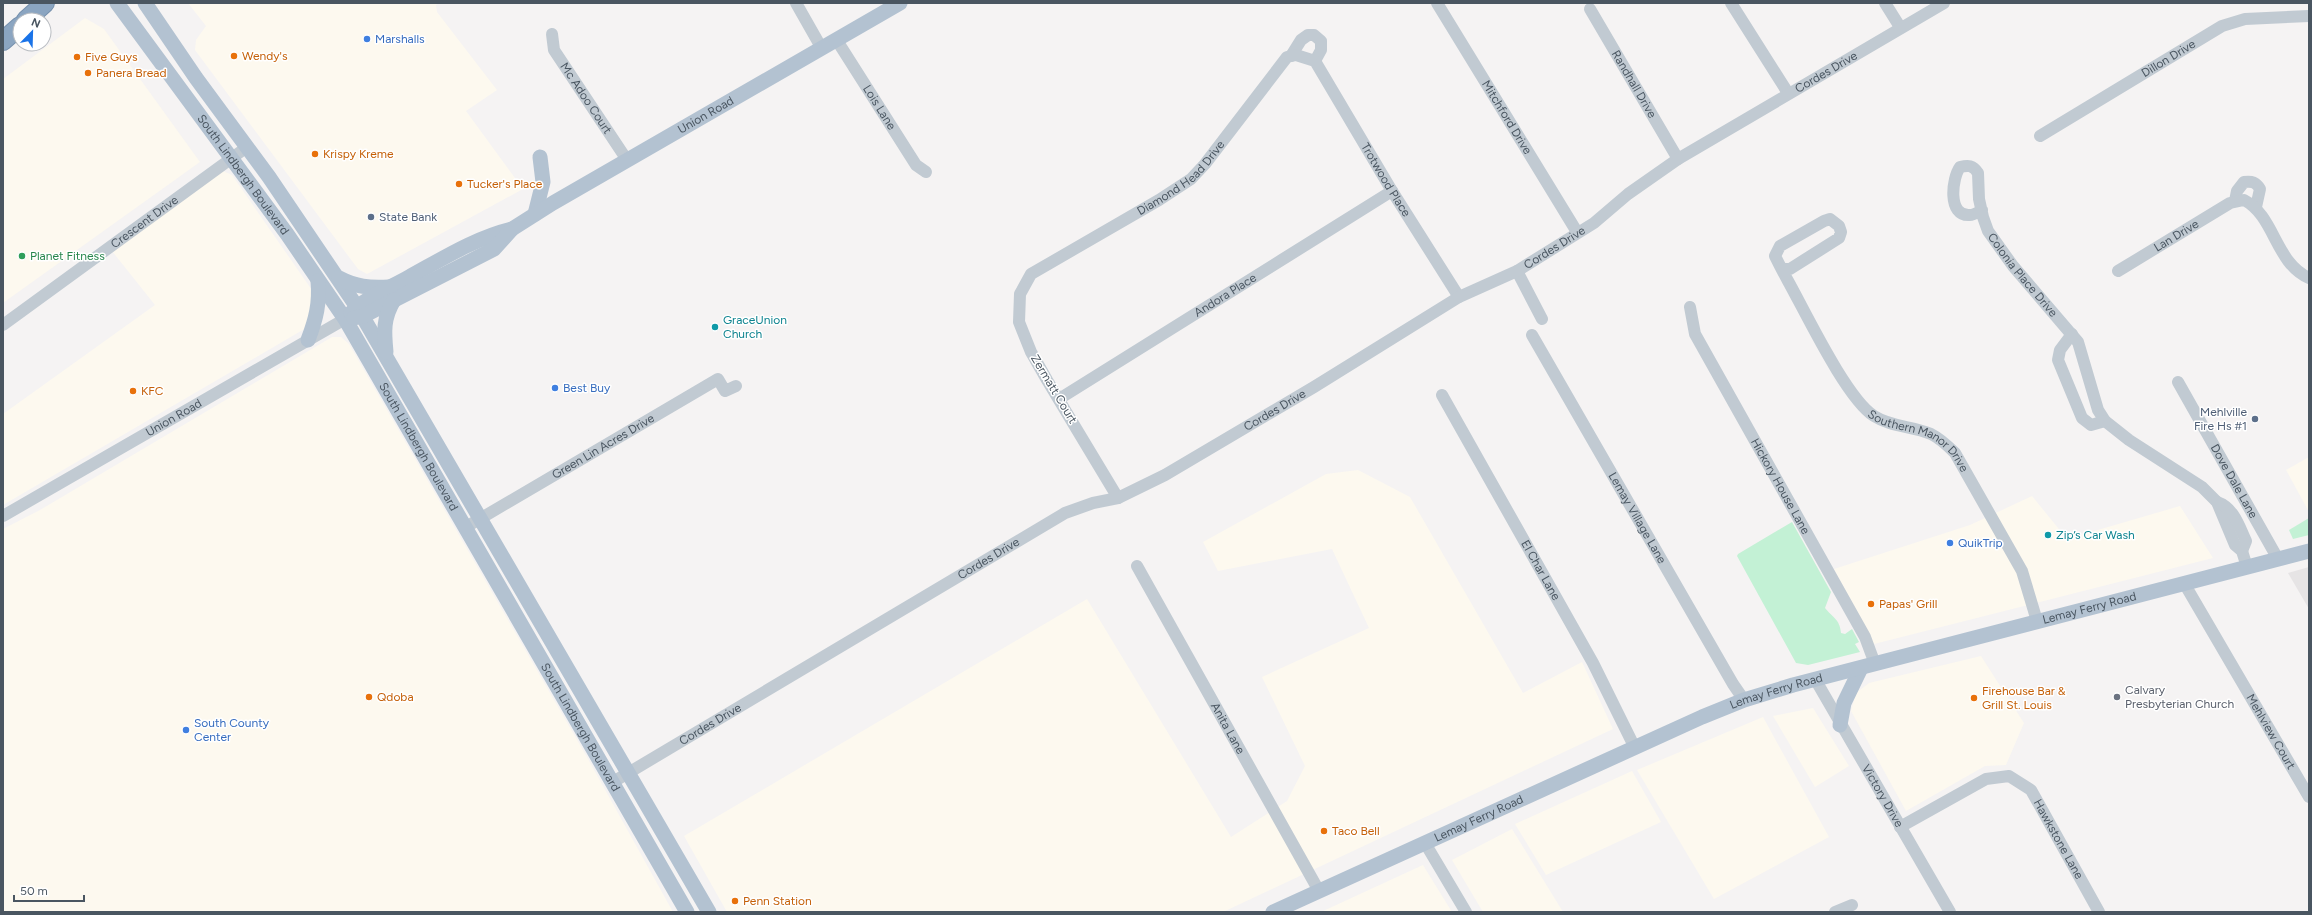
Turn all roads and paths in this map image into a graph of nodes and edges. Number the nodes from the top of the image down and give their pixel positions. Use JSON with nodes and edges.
{"nodes":[{"id":1,"x":45,"y":3,"type":"edge"},
{"id":2,"x":117,"y":3,"type":"edge"},
{"id":3,"x":145,"y":3,"type":"edge"},
{"id":4,"x":796,"y":3,"type":"edge"},
{"id":5,"x":900,"y":3,"type":"edge"},
{"id":6,"x":1437,"y":3,"type":"edge"},
{"id":7,"x":1731,"y":3,"type":"edge"},
{"id":8,"x":1885,"y":3,"type":"edge"},
{"id":9,"x":1944,"y":3,"type":"edge"},
{"id":10,"x":1590,"y":9,"type":"dead end"},
{"id":11,"x":35,"y":12,"type":"edge"},
{"id":12,"x":2309,"y":16,"type":"edge"},
{"id":13,"x":1900,"y":27,"type":"junction"},
{"id":14,"x":12,"y":33,"type":"edge"},
{"id":15,"x":552,"y":34,"type":"dead end"},
{"id":16,"x":836,"y":40,"type":"junction"},
{"id":17,"x":3,"y":41,"type":"edge"},
{"id":18,"x":821,"y":47,"type":"junction"},
{"id":19,"x":1296,"y":56,"type":"junction"},
{"id":20,"x":1314,"y":61,"type":"junction"},
{"id":21,"x":1788,"y":93,"type":"junction"},
{"id":22,"x":2040,"y":136,"type":"dead end"},
{"id":23,"x":246,"y":147,"type":"junction"},
{"id":24,"x":540,"y":157,"type":"dead end"},
{"id":25,"x":232,"y":159,"type":"junction"},
{"id":26,"x":1678,"y":159,"type":"junction"},
{"id":27,"x":627,"y":160,"type":"junction"},
{"id":28,"x":926,"y":172,"type":"dead end"},
{"id":29,"x":1392,"y":191,"type":"junction"},
{"id":30,"x":2235,"y":201,"type":"junction"},
{"id":31,"x":2256,"y":207,"type":"junction"},
{"id":32,"x":1982,"y":210,"type":"dead end"},
{"id":33,"x":535,"y":214,"type":"junction"},
{"id":34,"x":1577,"y":232,"type":"junction"},
{"id":35,"x":1782,"y":270,"type":"junction"},
{"id":36,"x":1517,"y":271,"type":"junction"},
{"id":37,"x":2118,"y":271,"type":"dead end"},
{"id":38,"x":1031,"y":274,"type":"joint"},
{"id":39,"x":339,"y":278,"type":"junction"},
{"id":40,"x":2309,"y":278,"type":"edge"},
{"id":41,"x":318,"y":280,"type":"junction"},
{"id":42,"x":393,"y":293,"type":"junction"},
{"id":43,"x":1459,"y":297,"type":"junction"},
{"id":44,"x":1690,"y":307,"type":"dead end"},
{"id":45,"x":360,"y":311,"type":"junction"},
{"id":46,"x":345,"y":319,"type":"junction"},
{"id":47,"x":1542,"y":319,"type":"dead end"},
{"id":48,"x":3,"y":325,"type":"edge"},
{"id":49,"x":2072,"y":334,"type":"junction"},
{"id":50,"x":1532,"y":335,"type":"dead end"},
{"id":51,"x":308,"y":340,"type":"junction"},
{"id":52,"x":386,"y":355,"type":"junction"},
{"id":53,"x":2178,"y":382,"type":"dead end"},
{"id":54,"x":736,"y":386,"type":"dead end"},
{"id":55,"x":1442,"y":395,"type":"dead end"},
{"id":56,"x":1059,"y":399,"type":"junction"},
{"id":57,"x":2106,"y":421,"type":"junction"},
{"id":58,"x":1118,"y":498,"type":"junction"},
{"id":59,"x":3,"y":516,"type":"edge"},
{"id":60,"x":480,"y":519,"type":"junction"},
{"id":61,"x":466,"y":527,"type":"junction"},
{"id":62,"x":2309,"y":551,"type":"edge"},
{"id":63,"x":2278,"y":559,"type":"junction"},
{"id":64,"x":1137,"y":566,"type":"dead end"},
{"id":65,"x":2247,"y":567,"type":"junction"},
{"id":66,"x":2184,"y":583,"type":"junction"},
{"id":67,"x":2037,"y":621,"type":"junction"},
{"id":68,"x":1875,"y":664,"type":"junction"},
{"id":69,"x":1861,"y":668,"type":"junction"},
{"id":70,"x":1815,"y":679,"type":"junction"},
{"id":71,"x":1744,"y":700,"type":"junction"},
{"id":72,"x":1840,"y":725,"type":"junction"},
{"id":73,"x":1635,"y":748,"type":"junction"},
{"id":74,"x":628,"y":773,"type":"junction"},
{"id":75,"x":613,"y":782,"type":"junction"},
{"id":76,"x":2309,"y":797,"type":"edge"},
{"id":77,"x":1900,"y":827,"type":"junction"},
{"id":78,"x":1425,"y":843,"type":"junction"},
{"id":79,"x":1319,"y":891,"type":"junction"},
{"id":80,"x":1852,"y":905,"type":"dead end"},
{"id":81,"x":1279,"y":911,"type":"edge"},
{"id":82,"x":687,"y":912,"type":"edge"},
{"id":83,"x":709,"y":912,"type":"edge"},
{"id":84,"x":1466,"y":912,"type":"edge"},
{"id":85,"x":1835,"y":912,"type":"edge"},
{"id":86,"x":1950,"y":912,"type":"edge"},
{"id":87,"x":2099,"y":912,"type":"edge"}],
"edges":[{"from":1,"to":11,"type":"highway"},
{"from":2,"to":25,"type":"main road","name":"South Lindbergh Boulevard"},
{"from":3,"to":23,"type":"main road","name":"South Lindbergh Boulevard"},
{"from":4,"to":18,"type":"street"},
{"from":5,"to":16,"type":"main road","name":"Union Road"},
{"from":6,"to":34,"type":"street","name":"Mitchford Drive"},
{"from":7,"to":21,"type":"street"},
{"from":8,"to":13,"type":"street"},
{"from":9,"to":13,"type":"street","name":"Cordes Drive"},
{"from":10,"to":26,"type":"street","name":"Randhall Drive"},
{"from":12,"to":22,"type":"street","name":"Dillon Drive"},
{"from":13,"to":21,"type":"street","name":"Cordes Drive"},
{"from":14,"to":17,"type":"highway"},
{"from":15,"to":27,"type":"street","name":"Mc Adoo Court"},
{"from":16,"to":18,"type":"main road","name":"Union Road"},
{"from":16,"to":28,"type":"street","name":"Lois Lane"},
{"from":18,"to":27,"type":"main road","name":"Union Road"},
{"from":19,"to":20,"type":"street"},
{"from":19,"to":20,"type":"street"},
{"from":19,"to":38,"type":"street","name":"Diamond Head Drive"},
{"from":20,"to":29,"type":"street","name":"Trotwood Place"},
{"from":21,"to":26,"type":"street","name":"Cordes Drive"},
{"from":23,"to":25,"type":"street","name":"Crescent Drive"},
{"from":23,"to":39,"type":"main road","name":"South Lindbergh Boulevard"},
{"from":24,"to":33,"type":"main road"},
{"from":25,"to":41,"type":"main road","name":"South Lindbergh Boulevard"},
{"from":25,"to":48,"type":"street","name":"Crescent Drive"},
{"from":26,"to":34,"type":"street","name":"Cordes Drive"},
{"from":27,"to":33,"type":"main road","name":"Union Road"},
{"from":29,"to":43,"type":"street","name":"Trotwood Place"},
{"from":29,"to":56,"type":"street","name":"Andora Place"},
{"from":30,"to":31,"type":"street"},
{"from":30,"to":31,"type":"street"},
{"from":30,"to":37,"type":"street","name":"Lan Drive"},
{"from":31,"to":40,"type":"street"},
{"from":32,"to":49,"type":"street","name":"Colonia Place Drive"},
{"from":33,"to":42,"type":"main road","name":"Union Road"},
{"from":34,"to":36,"type":"street","name":"Cordes Drive"},
{"from":35,"to":35,"type":"street","name":"Southern Manor Drive"},
{"from":35,"to":67,"type":"street","name":"Southern Manor Drive"},
{"from":36,"to":43,"type":"street","name":"Cordes Drive"},
{"from":36,"to":47,"type":"street"},
{"from":38,"to":56,"type":"street","name":"Zermatt Court"},
{"from":39,"to":42,"type":"main road"},
{"from":39,"to":45,"type":"main road","name":"South Lindbergh Boulevard"},
{"from":41,"to":46,"type":"main road","name":"South Lindbergh Boulevard"},
{"from":41,"to":51,"type":"main road"},
{"from":42,"to":45,"type":"main road","name":"Union Road"},
{"from":42,"to":52,"type":"main road"},
{"from":43,"to":58,"type":"street","name":"Cordes Drive"},
{"from":44,"to":68,"type":"street","name":"Hickory House Lane"},
{"from":45,"to":46,"type":"main road","name":"Union Road"},
{"from":45,"to":52,"type":"main road","name":"South Lindbergh Boulevard"},
{"from":46,"to":51,"type":"street","name":"Union Road"},
{"from":46,"to":61,"type":"main road","name":"South Lindbergh Boulevard"},
{"from":49,"to":57,"type":"street","name":"Colonia Place Drive"},
{"from":49,"to":57,"type":"street"},
{"from":50,"to":71,"type":"street","name":"Lemay Village Lane"},
{"from":51,"to":59,"type":"street","name":"Union Road"},
{"from":52,"to":60,"type":"main road","name":"South Lindbergh Boulevard"},
{"from":53,"to":63,"type":"street","name":"Dove Dale Lane"},
{"from":54,"to":60,"type":"street","name":"Green Lin Acres Drive"},
{"from":55,"to":73,"type":"street","name":"El Char Lane"},
{"from":56,"to":58,"type":"street","name":"Zermatt Court"},
{"from":57,"to":65,"type":"street","name":"Colonia Place Drive"},
{"from":58,"to":74,"type":"street","name":"Cordes Drive"},
{"from":60,"to":61,"type":"street","name":"Green Lin Acres Drive"},
{"from":60,"to":74,"type":"main road","name":"South Lindbergh Boulevard"},
{"from":61,"to":75,"type":"main road","name":"South Lindbergh Boulevard"},
{"from":62,"to":63,"type":"main road","name":"Lemay Ferry Road"},
{"from":63,"to":65,"type":"main road","name":"Lemay Ferry Road"},
{"from":64,"to":79,"type":"street","name":"Anita Lane"},
{"from":65,"to":66,"type":"main road","name":"Lemay Ferry Road"},
{"from":66,"to":67,"type":"main road","name":"Lemay Ferry Road"},
{"from":66,"to":76,"type":"street","name":"Mehlview Court"},
{"from":67,"to":68,"type":"main road","name":"Lemay Ferry Road"},
{"from":68,"to":69,"type":"main road","name":"Lemay Ferry Road"},
{"from":69,"to":70,"type":"main road","name":"Lemay Ferry Road"},
{"from":69,"to":72,"type":"main road"},
{"from":70,"to":71,"type":"main road","name":"Lemay Ferry Road"},
{"from":70,"to":72,"type":"street","name":"Victory Drive"},
{"from":71,"to":73,"type":"main road","name":"Lemay Ferry Road"},
{"from":72,"to":77,"type":"street","name":"Victory Drive"},
{"from":73,"to":78,"type":"main road","name":"Lemay Ferry Road"},
{"from":74,"to":75,"type":"street","name":"Cordes Drive"},
{"from":74,"to":83,"type":"main road","name":"South Lindbergh Boulevard"},
{"from":75,"to":82,"type":"main road","name":"South Lindbergh Boulevard"},
{"from":77,"to":86,"type":"street","name":"Victory Drive"},
{"from":77,"to":87,"type":"street","name":"Hawkstone Lane"},
{"from":78,"to":79,"type":"main road","name":"Lemay Ferry Road"},
{"from":78,"to":84,"type":"street"},
{"from":79,"to":81,"type":"main road","name":"Lemay Ferry Road"},
{"from":80,"to":85,"type":"street"}]}
